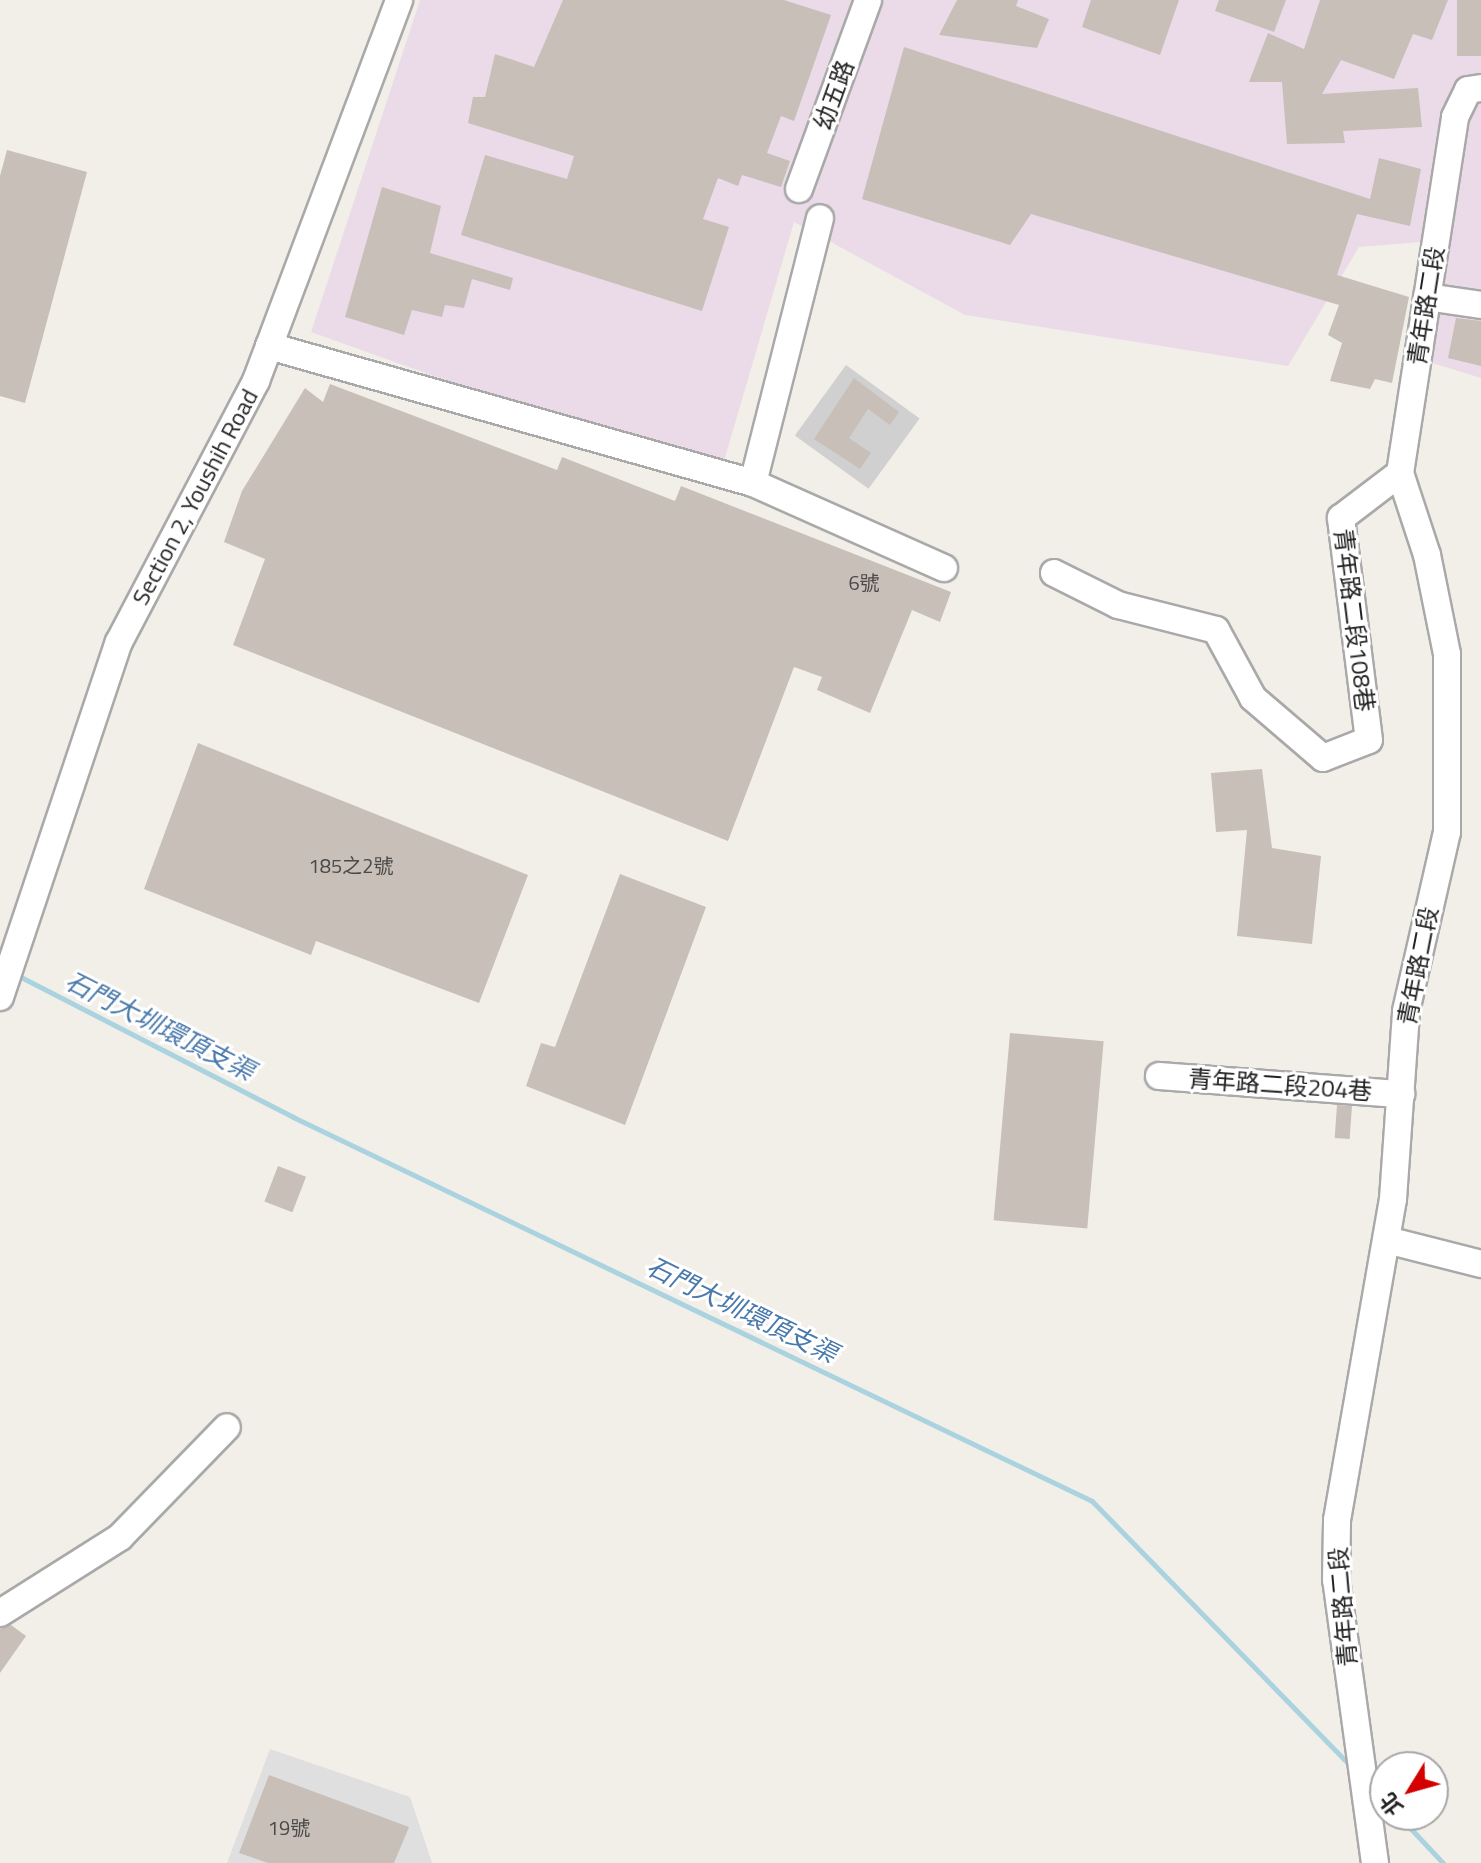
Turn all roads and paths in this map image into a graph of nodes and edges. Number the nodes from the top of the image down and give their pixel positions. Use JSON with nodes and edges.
{"nodes":[{"id":1,"x":399,"y":0,"type":"edge"},
{"id":2,"x":868,"y":0,"type":"edge"},
{"id":3,"x":1481,"y":88,"type":"edge"},
{"id":4,"x":799,"y":189,"type":"dead end"},
{"id":5,"x":820,"y":218,"type":"dead end"},
{"id":6,"x":1427,"y":297,"type":"junction"},
{"id":7,"x":1481,"y":305,"type":"edge"},
{"id":8,"x":269,"y":346,"type":"junction"},
{"id":9,"x":1400,"y":473,"type":"junction"},
{"id":10,"x":753,"y":483,"type":"junction"},
{"id":11,"x":944,"y":568,"type":"dead end"},
{"id":12,"x":1054,"y":573,"type":"dead end"},
{"id":13,"x":0,"y":997,"type":"edge"},
{"id":14,"x":1159,"y":1076,"type":"dead end"},
{"id":15,"x":1401,"y":1094,"type":"junction"},
{"id":16,"x":1387,"y":1240,"type":"junction"},
{"id":17,"x":1481,"y":1264,"type":"edge"},
{"id":18,"x":227,"y":1427,"type":"dead end"},
{"id":19,"x":0,"y":1613,"type":"edge"},
{"id":20,"x":1375,"y":1863,"type":"edge"}],
"edges":[{"from":1,"to":8,"type":"street","name":"Section 2, Youshih Road"},
{"from":2,"to":4,"type":"street","name":"幼五路"},
{"from":3,"to":6,"type":"street","name":"青年路二段"},
{"from":5,"to":10,"type":"street"},
{"from":6,"to":7,"type":"street"},
{"from":6,"to":9,"type":"street","name":"青年路二段"},
{"from":8,"to":10,"type":"street"},
{"from":8,"to":13,"type":"street","name":"Section 2, Youshih Road"},
{"from":9,"to":12,"type":"street","name":"青年路二段108巷"},
{"from":9,"to":15,"type":"street","name":"青年路二段"},
{"from":10,"to":11,"type":"street"},
{"from":14,"to":15,"type":"street","name":"青年路二段204巷"},
{"from":15,"to":16,"type":"street","name":"青年路二段"},
{"from":16,"to":17,"type":"street"},
{"from":16,"to":20,"type":"street","name":"青年路二段"},
{"from":18,"to":19,"type":"street"}]}
